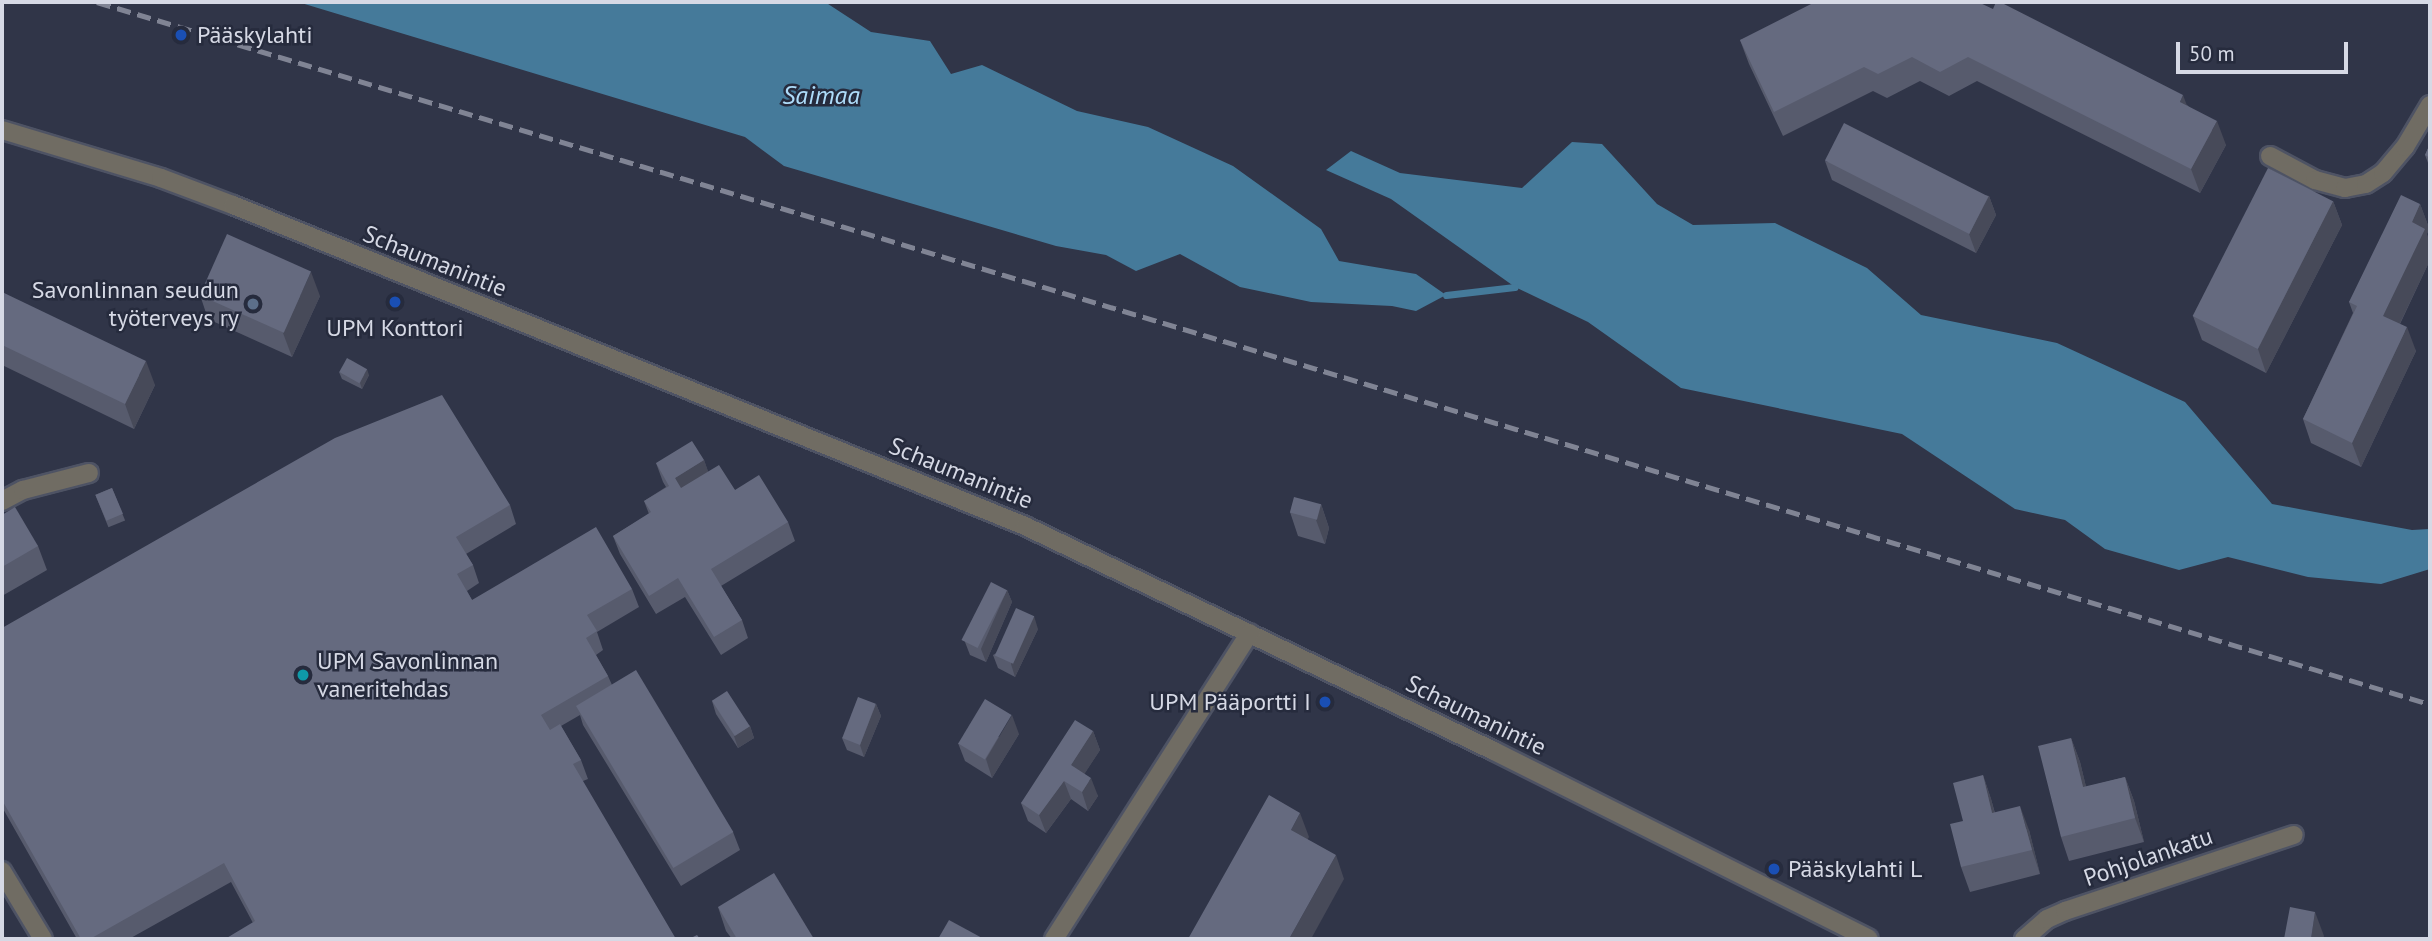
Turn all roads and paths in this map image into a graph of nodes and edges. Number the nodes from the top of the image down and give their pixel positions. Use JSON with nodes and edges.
{"nodes":[{"id":1,"x":2430,"y":105,"type":"edge"},
{"id":2,"x":2,"y":130,"type":"edge"},
{"id":3,"x":2270,"y":156,"type":"dead end"},
{"id":4,"x":89,"y":473,"type":"dead end"},
{"id":5,"x":2,"y":501,"type":"edge"},
{"id":6,"x":1250,"y":633,"type":"junction"},
{"id":7,"x":2294,"y":835,"type":"dead end"},
{"id":8,"x":2,"y":871,"type":"edge"},
{"id":9,"x":43,"y":939,"type":"edge"},
{"id":10,"x":1054,"y":939,"type":"edge"},
{"id":11,"x":1869,"y":939,"type":"edge"},
{"id":12,"x":2024,"y":939,"type":"edge"}],
"edges":[{"from":1,"to":3,"type":"street"},
{"from":2,"to":6,"type":"street","name":"Schaumanintie"},
{"from":4,"to":5,"type":"street"},
{"from":6,"to":10,"type":"street"},
{"from":6,"to":11,"type":"street","name":"Schaumanintie"},
{"from":7,"to":12,"type":"street","name":"Pohjolankatu"},
{"from":8,"to":9,"type":"street"}]}
